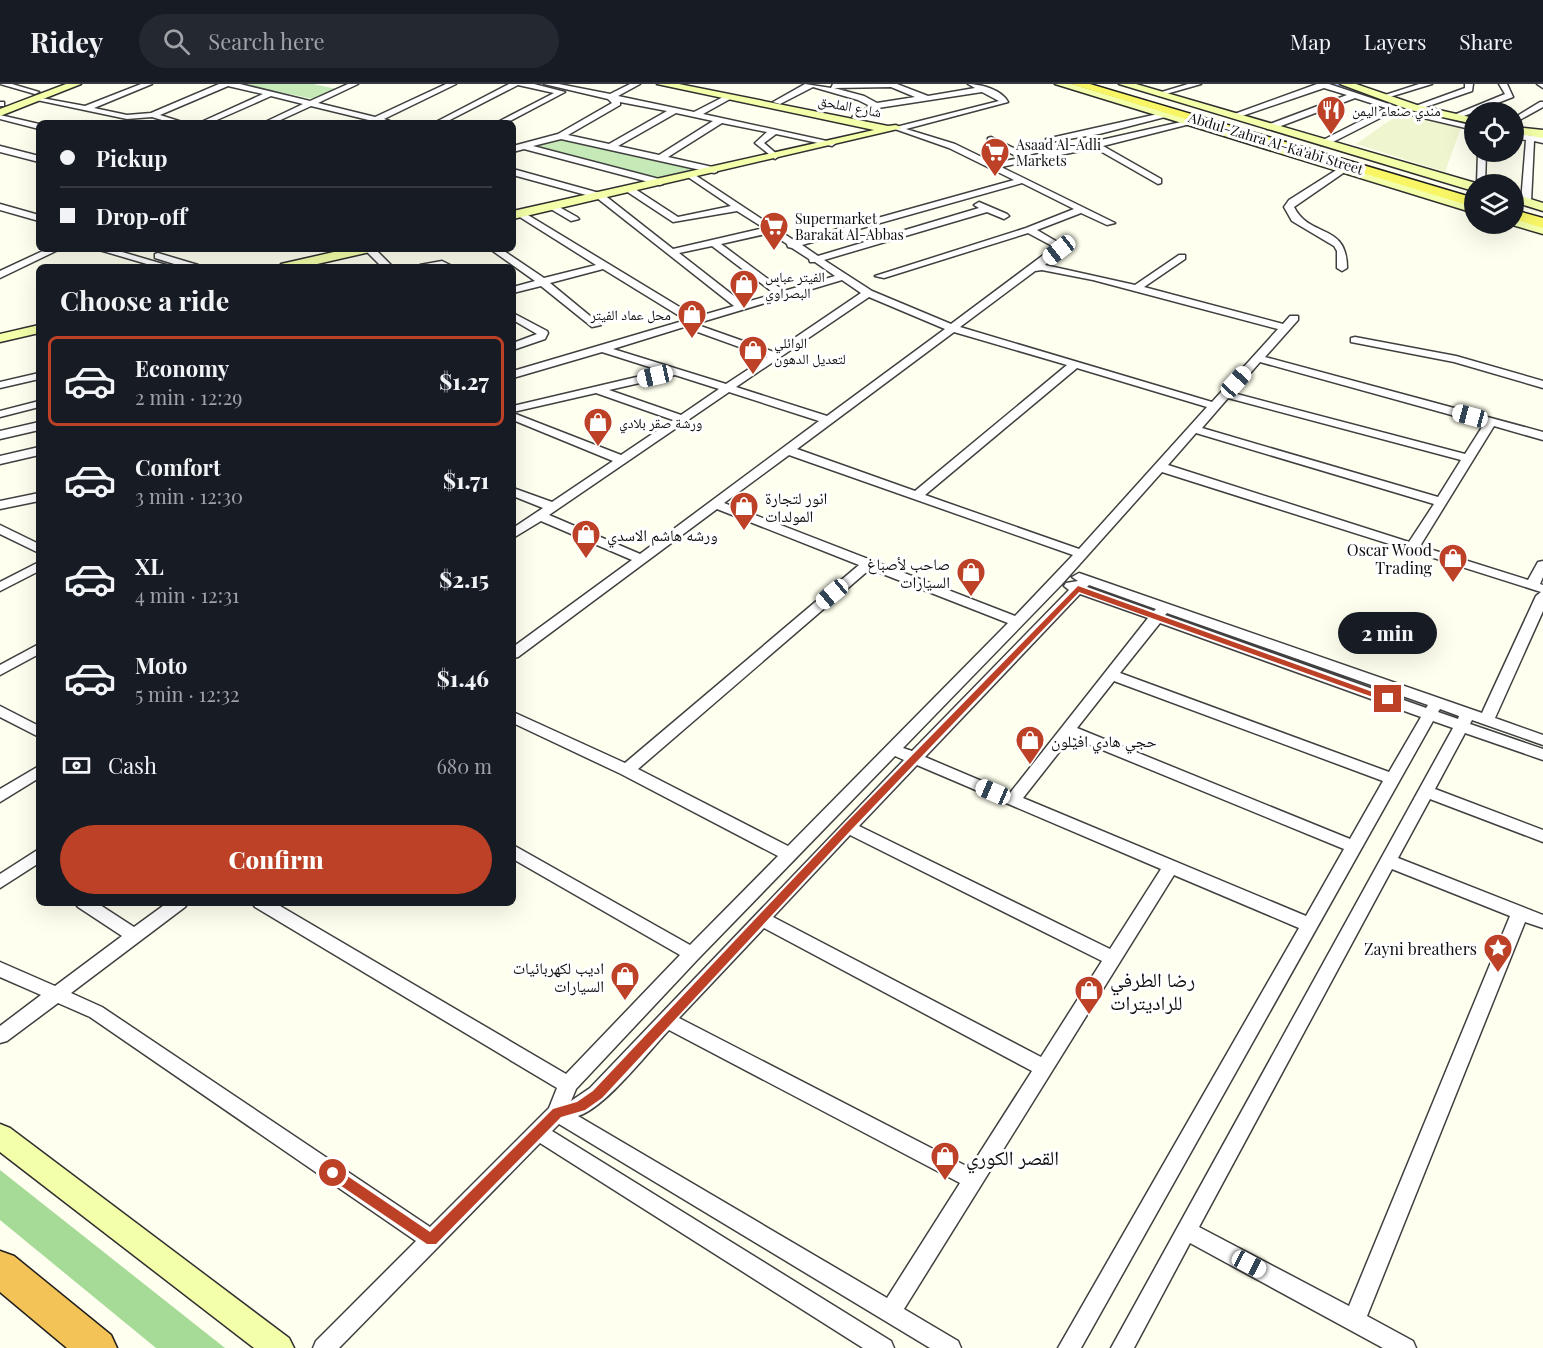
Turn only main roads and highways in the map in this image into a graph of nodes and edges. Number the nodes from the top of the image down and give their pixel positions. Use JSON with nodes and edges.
{"nodes":[{"id":1,"x":1078,"y":84,"type":"edge"},
{"id":2,"x":1091,"y":84,"type":"edge"},
{"id":3,"x":1121,"y":87,"type":"edge"},
{"id":4,"x":1464,"y":190,"type":"edge"},
{"id":5,"x":1464,"y":200,"type":"edge"},
{"id":6,"x":1524,"y":205,"type":"edge"},
{"id":7,"x":1543,"y":213,"type":"edge"},
{"id":8,"x":1524,"y":217,"type":"edge"},
{"id":9,"x":1543,"y":223,"type":"edge"},
{"id":10,"x":0,"y":1268,"type":"edge"},
{"id":11,"x":97,"y":1348,"type":"edge"}],
"edges":[{"from":1,"to":2,"type":"main road"},
{"from":1,"to":3,"type":"main road","name":"Abdul-Zahra Al-Ka'abi Street"},
{"from":3,"to":4,"type":"main road","name":"Abdul-Zahra Al-Ka'abi Street"},
{"from":3,"to":5,"type":"main road","name":"Abdul-Zahra Al-Ka'abi Street"},
{"from":6,"to":7,"type":"main road"},
{"from":8,"to":9,"type":"main road"},
{"from":10,"to":11,"type":"highway"}]}
